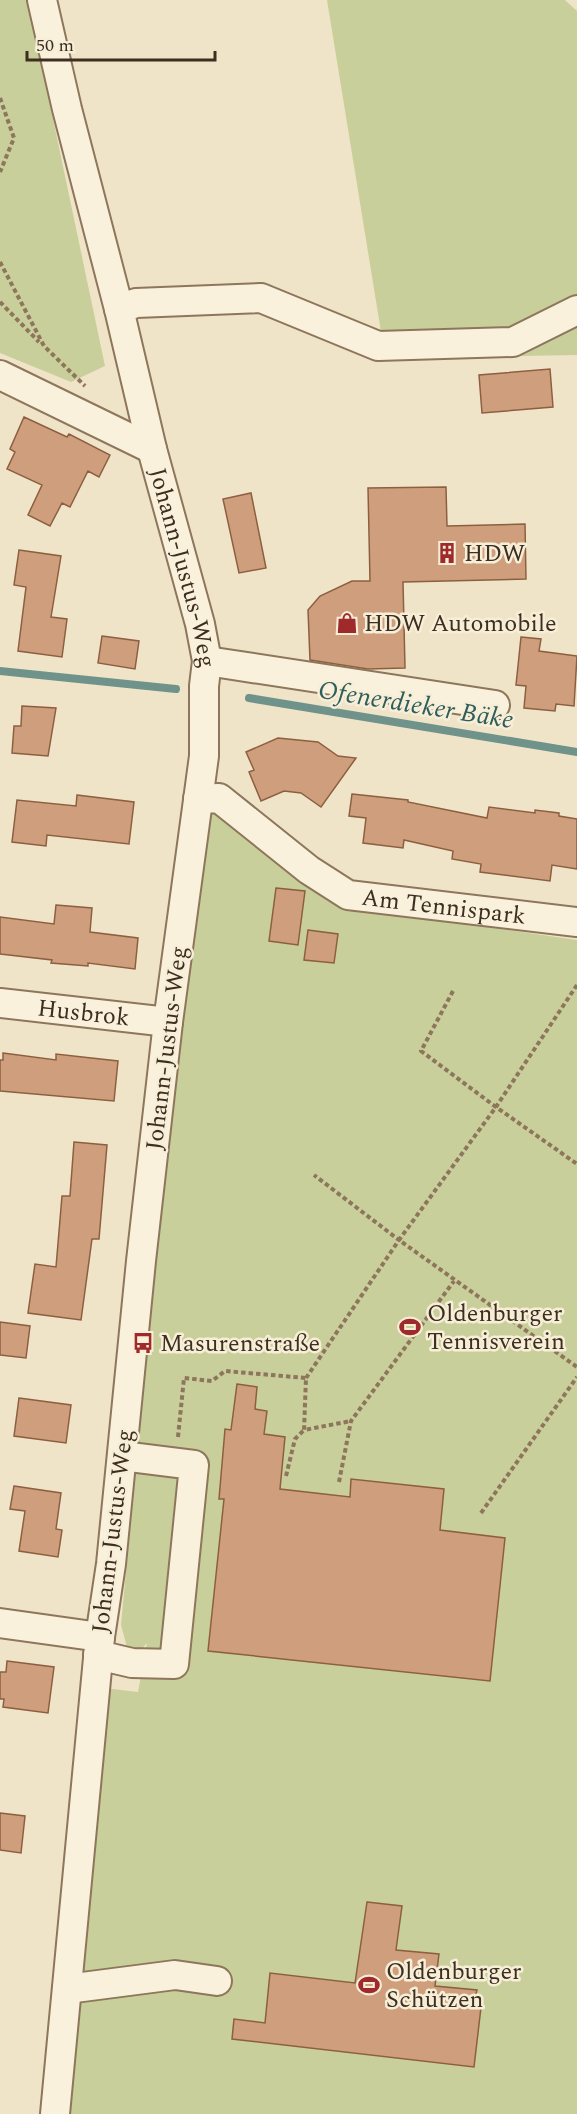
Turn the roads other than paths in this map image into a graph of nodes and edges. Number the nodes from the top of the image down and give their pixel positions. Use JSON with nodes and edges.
{"nodes":[{"id":1,"x":42,"y":0,"type":"edge"},
{"id":2,"x":119,"y":309,"type":"junction"},
{"id":3,"x":577,"y":310,"type":"edge"},
{"id":4,"x":0,"y":375,"type":"edge"},
{"id":5,"x":152,"y":449,"type":"junction"},
{"id":6,"x":207,"y":661,"type":"junction"},
{"id":7,"x":495,"y":705,"type":"dead end"},
{"id":8,"x":198,"y":799,"type":"junction"},
{"id":9,"x":577,"y":922,"type":"edge"},
{"id":10,"x":0,"y":1003,"type":"edge"},
{"id":11,"x":168,"y":1022,"type":"junction"},
{"id":12,"x":122,"y":1456,"type":"junction"},
{"id":13,"x":0,"y":1623,"type":"edge"},
{"id":14,"x":99,"y":1646,"type":"junction"},
{"id":15,"x":217,"y":1981,"type":"dead end"},
{"id":16,"x":67,"y":1989,"type":"junction"},
{"id":17,"x":55,"y":2114,"type":"edge"}],
"edges":[{"from":1,"to":2,"type":"street","name":"Johann-Justus-Weg"},
{"from":2,"to":3,"type":"street"},
{"from":2,"to":5,"type":"street","name":"Johann-Justus-Weg"},
{"from":4,"to":5,"type":"street"},
{"from":5,"to":6,"type":"street","name":"Johann-Justus-Weg"},
{"from":6,"to":7,"type":"street"},
{"from":6,"to":8,"type":"street","name":"Johann-Justus-Weg"},
{"from":8,"to":9,"type":"street","name":"Am Tennispark"},
{"from":8,"to":11,"type":"street","name":"Johann-Justus-Weg"},
{"from":10,"to":11,"type":"street","name":"Husbrok"},
{"from":11,"to":12,"type":"street","name":"Johann-Justus-Weg"},
{"from":12,"to":14,"type":"street","name":"Johann-Justus-Weg"},
{"from":12,"to":14,"type":"street"},
{"from":13,"to":14,"type":"street"},
{"from":14,"to":16,"type":"street","name":"Johann-Justus-Weg"},
{"from":15,"to":16,"type":"street"},
{"from":16,"to":17,"type":"street","name":"Johann-Justus-Weg"}]}
